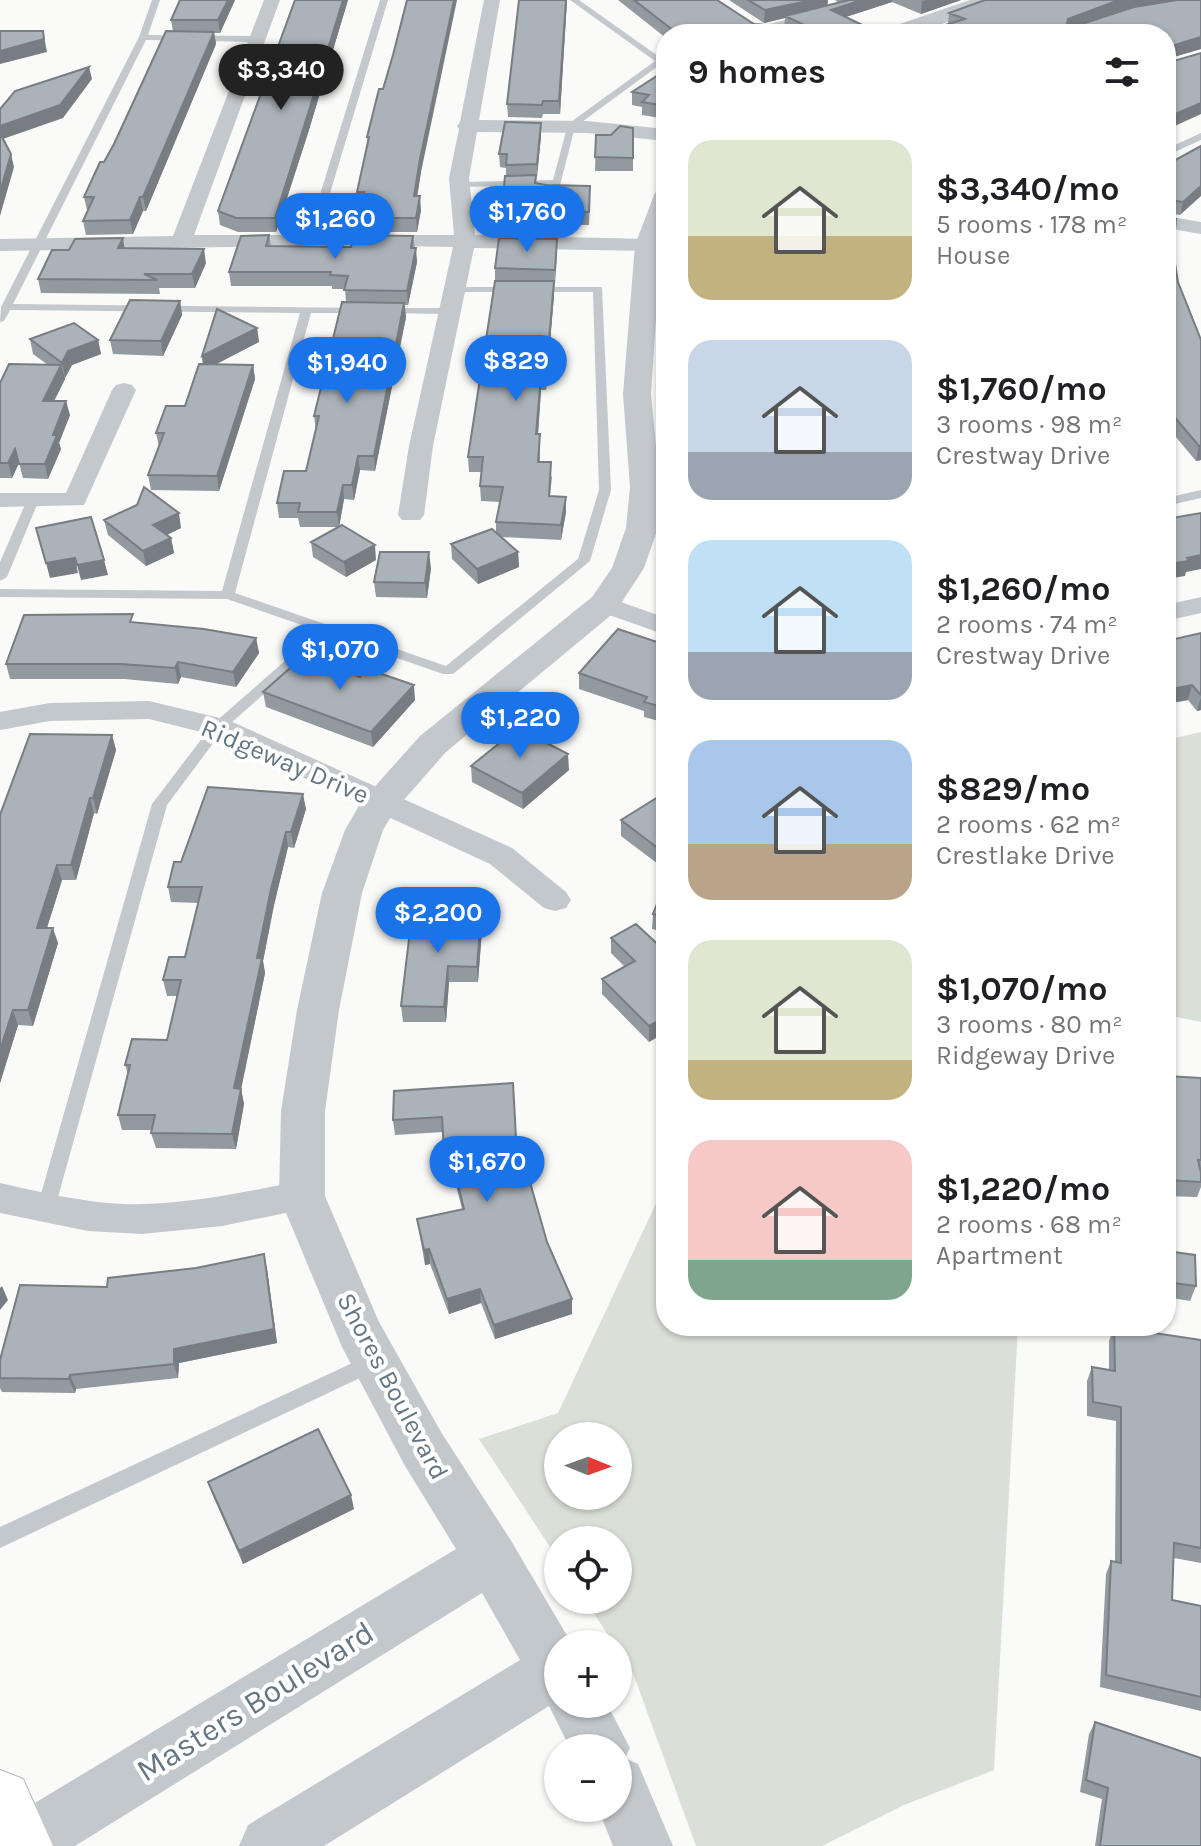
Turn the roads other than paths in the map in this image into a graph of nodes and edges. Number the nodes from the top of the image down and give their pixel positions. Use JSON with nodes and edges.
{"nodes":[{"id":1,"x":156,"y":0,"type":"edge"},
{"id":2,"x":272,"y":0,"type":"edge"},
{"id":3,"x":384,"y":0,"type":"edge"},
{"id":4,"x":492,"y":0,"type":"edge"},
{"id":5,"x":574,"y":0,"type":"edge"},
{"id":6,"x":983,"y":1,"type":"edge"},
{"id":7,"x":813,"y":16,"type":"edge"},
{"id":8,"x":776,"y":24,"type":"edge"},
{"id":9,"x":920,"y":24,"type":"edge"},
{"id":10,"x":143,"y":37,"type":"junction"},
{"id":11,"x":258,"y":39,"type":"junction"},
{"id":12,"x":656,"y":57,"type":"edge"},
{"id":13,"x":656,"y":65,"type":"edge"},
{"id":14,"x":466,"y":126,"type":"junction"},
{"id":15,"x":571,"y":126,"type":"junction"},
{"id":16,"x":656,"y":134,"type":"edge"},
{"id":17,"x":1201,"y":136,"type":"edge"},
{"id":18,"x":1176,"y":148,"type":"edge"},
{"id":19,"x":459,"y":185,"type":"junction"},
{"id":20,"x":656,"y":223,"type":"edge"},
{"id":21,"x":1176,"y":224,"type":"edge"},
{"id":22,"x":1201,"y":228,"type":"edge"},
{"id":23,"x":311,"y":240,"type":"junction"},
{"id":24,"x":465,"y":242,"type":"junction"},
{"id":25,"x":181,"y":243,"type":"junction"},
{"id":26,"x":0,"y":245,"type":"edge"},
{"id":27,"x":37,"y":245,"type":"junction"},
{"id":28,"x":648,"y":245,"type":"junction"},
{"id":29,"x":455,"y":289,"type":"junction"},
{"id":30,"x":6,"y":307,"type":"junction"},
{"id":31,"x":306,"y":310,"type":"junction"},
{"id":32,"x":450,"y":311,"type":"junction"},
{"id":33,"x":0,"y":319,"type":"edge"},
{"id":34,"x":124,"y":390,"type":"dead end"},
{"id":35,"x":1201,"y":494,"type":"edge"},
{"id":36,"x":0,"y":500,"type":"edge"},
{"id":37,"x":33,"y":500,"type":"junction"},
{"id":38,"x":1176,"y":500,"type":"edge"},
{"id":39,"x":411,"y":515,"type":"dead end"},
{"id":40,"x":0,"y":577,"type":"edge"},
{"id":41,"x":0,"y":593,"type":"edge"},
{"id":42,"x":228,"y":595,"type":"junction"},
{"id":43,"x":604,"y":604,"type":"junction"},
{"id":44,"x":1201,"y":605,"type":"edge"},
{"id":45,"x":1176,"y":611,"type":"edge"},
{"id":46,"x":656,"y":623,"type":"edge"},
{"id":47,"x":329,"y":630,"type":"junction"},
{"id":48,"x":0,"y":721,"type":"edge"},
{"id":49,"x":218,"y":727,"type":"junction"},
{"id":50,"x":380,"y":802,"type":"junction"},
{"id":51,"x":555,"y":900,"type":"dead end"},
{"id":52,"x":302,"y":1196,"type":"junction"},
{"id":53,"x":0,"y":1198,"type":"edge"},
{"id":54,"x":46,"y":1208,"type":"junction"},
{"id":55,"x":375,"y":1362,"type":"junction"},
{"id":56,"x":0,"y":1538,"type":"edge"},
{"id":57,"x":491,"y":1557,"type":"junction"},
{"id":58,"x":544,"y":1650,"type":"edge"},
{"id":59,"x":544,"y":1694,"type":"edge"},
{"id":60,"x":0,"y":1802,"type":"edge"},
{"id":61,"x":632,"y":1819,"type":"edge"},
{"id":62,"x":20,"y":1846,"type":"edge"},
{"id":63,"x":269,"y":1846,"type":"edge"},
{"id":64,"x":643,"y":1846,"type":"edge"}],
"edges":[{"from":1,"to":10,"type":"lane"},
{"from":2,"to":11,"type":"street"},
{"from":3,"to":23,"type":"lane"},
{"from":4,"to":14,"type":"street"},
{"from":5,"to":12,"type":"lane"},
{"from":6,"to":9,"type":"street"},
{"from":7,"to":8,"type":"lane"},
{"from":10,"to":11,"type":"lane"},
{"from":10,"to":27,"type":"lane"},
{"from":11,"to":25,"type":"street"},
{"from":13,"to":15,"type":"lane"},
{"from":14,"to":15,"type":"street"},
{"from":14,"to":19,"type":"street"},
{"from":15,"to":16,"type":"street"},
{"from":15,"to":19,"type":"lane"},
{"from":17,"to":18,"type":"lane"},
{"from":19,"to":24,"type":"street"},
{"from":20,"to":28,"type":"street","name":"Shores Boulevard"},
{"from":21,"to":22,"type":"street"},
{"from":23,"to":24,"type":"street"},
{"from":23,"to":25,"type":"street"},
{"from":24,"to":28,"type":"street"},
{"from":24,"to":29,"type":"street"},
{"from":25,"to":27,"type":"street"},
{"from":26,"to":27,"type":"street"},
{"from":27,"to":30,"type":"lane"},
{"from":28,"to":43,"type":"street","name":"Shores Boulevard"},
{"from":29,"to":32,"type":"street"},
{"from":29,"to":47,"type":"lane"},
{"from":30,"to":31,"type":"lane"},
{"from":30,"to":33,"type":"lane"},
{"from":31,"to":32,"type":"lane"},
{"from":31,"to":42,"type":"lane"},
{"from":32,"to":39,"type":"street"},
{"from":34,"to":37,"type":"street"},
{"from":35,"to":38,"type":"lane"},
{"from":36,"to":37,"type":"street"},
{"from":37,"to":40,"type":"lane"},
{"from":41,"to":42,"type":"lane"},
{"from":42,"to":47,"type":"lane"},
{"from":43,"to":46,"type":"street"},
{"from":43,"to":50,"type":"street","name":"Shores Boulevard"},
{"from":44,"to":45,"type":"street"},
{"from":47,"to":49,"type":"lane"},
{"from":48,"to":49,"type":"street","name":"Ridgeway Drive"},
{"from":49,"to":50,"type":"street","name":"Ridgeway Drive"},
{"from":49,"to":54,"type":"lane"},
{"from":50,"to":51,"type":"street","name":"Ridgeway Drive"},
{"from":50,"to":52,"type":"street","name":"Shores Boulevard"},
{"from":52,"to":54,"type":"street"},
{"from":52,"to":55,"type":"street","name":"Shores Boulevard"},
{"from":53,"to":54,"type":"street"},
{"from":55,"to":56,"type":"lane"},
{"from":55,"to":57,"type":"street","name":"Shores Boulevard"},
{"from":57,"to":58,"type":"street","name":"Shores Boulevard"},
{"from":57,"to":62,"type":"street","name":"Masters Boulevard"},
{"from":59,"to":63,"type":"street"},
{"from":60,"to":62,"type":"main road"},
{"from":61,"to":64,"type":"street"}]}
